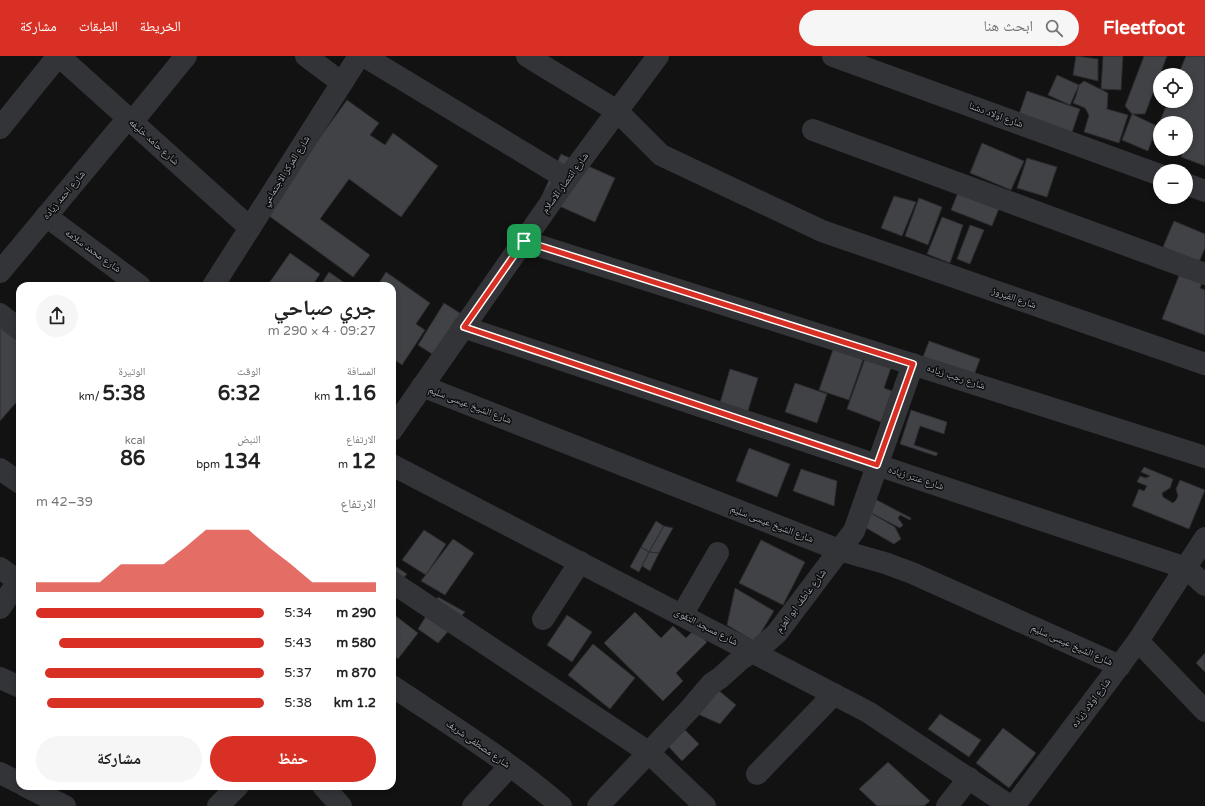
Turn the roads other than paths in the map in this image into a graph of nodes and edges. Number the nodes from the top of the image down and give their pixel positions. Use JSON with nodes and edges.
{"nodes":[{"id":1,"x":58,"y":56,"type":"edge"},
{"id":2,"x":186,"y":56,"type":"edge"},
{"id":3,"x":306,"y":56,"type":"edge"},
{"id":4,"x":359,"y":56,"type":"edge"},
{"id":5,"x":364,"y":56,"type":"edge"},
{"id":6,"x":527,"y":56,"type":"edge"},
{"id":7,"x":658,"y":56,"type":"edge"},
{"id":8,"x":833,"y":56,"type":"edge"},
{"id":9,"x":342,"y":83,"type":"junction"},
{"id":10,"x":617,"y":112,"type":"junction"},
{"id":11,"x":130,"y":120,"type":"junction"},
{"id":12,"x":0,"y":128,"type":"edge"},
{"id":13,"x":813,"y":130,"type":"dead end"},
{"id":14,"x":1153,"y":172,"type":"edge"},
{"id":15,"x":567,"y":179,"type":"junction"},
{"id":16,"x":1193,"y":187,"type":"edge"},
{"id":17,"x":1205,"y":191,"type":"edge"},
{"id":18,"x":46,"y":216,"type":"junction"},
{"id":19,"x":250,"y":228,"type":"junction"},
{"id":20,"x":524,"y":241,"type":"junction"},
{"id":21,"x":0,"y":272,"type":"edge"},
{"id":22,"x":1205,"y":274,"type":"edge"},
{"id":23,"x":135,"y":282,"type":"edge"},
{"id":24,"x":216,"y":282,"type":"edge"},
{"id":25,"x":0,"y":314,"type":"edge"},
{"id":26,"x":16,"y":327,"type":"edge"},
{"id":27,"x":464,"y":327,"type":"junction"},
{"id":28,"x":913,"y":364,"type":"junction"},
{"id":29,"x":1205,"y":364,"type":"edge"},
{"id":30,"x":422,"y":386,"type":"junction"},
{"id":31,"x":396,"y":424,"type":"edge"},
{"id":32,"x":1205,"y":457,"type":"edge"},
{"id":33,"x":877,"y":465,"type":"junction"},
{"id":34,"x":396,"y":467,"type":"edge"},
{"id":35,"x":0,"y":469,"type":"edge"},
{"id":36,"x":16,"y":480,"type":"edge"},
{"id":37,"x":1205,"y":538,"type":"edge"},
{"id":38,"x":839,"y":550,"type":"junction"},
{"id":39,"x":718,"y":553,"type":"dead end"},
{"id":40,"x":580,"y":562,"type":"junction"},
{"id":41,"x":0,"y":568,"type":"edge"},
{"id":42,"x":1186,"y":568,"type":"junction"},
{"id":43,"x":16,"y":578,"type":"edge"},
{"id":44,"x":16,"y":584,"type":"edge"},
{"id":45,"x":396,"y":585,"type":"edge"},
{"id":46,"x":1205,"y":585,"type":"edge"},
{"id":47,"x":0,"y":608,"type":"edge"},
{"id":48,"x":682,"y":615,"type":"junction"},
{"id":49,"x":543,"y":618,"type":"dead end"},
{"id":50,"x":1138,"y":641,"type":"junction"},
{"id":51,"x":754,"y":652,"type":"junction"},
{"id":52,"x":1120,"y":666,"type":"junction"},
{"id":53,"x":0,"y":678,"type":"edge"},
{"id":54,"x":16,"y":685,"type":"edge"},
{"id":55,"x":396,"y":689,"type":"edge"},
{"id":56,"x":834,"y":694,"type":"junction"},
{"id":57,"x":1205,"y":711,"type":"edge"},
{"id":58,"x":648,"y":752,"type":"junction"},
{"id":59,"x":510,"y":766,"type":"junction"},
{"id":60,"x":0,"y":773,"type":"edge"},
{"id":61,"x":757,"y":774,"type":"dead end"},
{"id":62,"x":969,"y":778,"type":"junction"},
{"id":63,"x":16,"y":781,"type":"edge"},
{"id":64,"x":33,"y":790,"type":"edge"},
{"id":65,"x":234,"y":790,"type":"edge"},
{"id":66,"x":327,"y":790,"type":"edge"},
{"id":67,"x":65,"y":806,"type":"edge"},
{"id":68,"x":218,"y":806,"type":"edge"},
{"id":69,"x":341,"y":806,"type":"edge"},
{"id":70,"x":473,"y":806,"type":"edge"},
{"id":71,"x":561,"y":806,"type":"edge"},
{"id":72,"x":598,"y":806,"type":"edge"},
{"id":73,"x":705,"y":806,"type":"edge"},
{"id":74,"x":946,"y":806,"type":"edge"},
{"id":75,"x":1010,"y":806,"type":"edge"},
{"id":76,"x":1014,"y":806,"type":"edge"}],
"edges":[{"from":1,"to":11,"type":"street","name":"شارع حامد خليفه"},
{"from":1,"to":12,"type":"street"},
{"from":2,"to":11,"type":"street","name":"شارع احمد زياده"},
{"from":3,"to":9,"type":"street"},
{"from":4,"to":9,"type":"street","name":"شارع المركز الاجتماعي"},
{"from":5,"to":15,"type":"street"},
{"from":6,"to":10,"type":"street","name":"شارع الفيروز"},
{"from":7,"to":10,"type":"street","name":"شارع انتصار الاسلام"},
{"from":8,"to":14,"type":"street","name":"شارع اولاد دشنا"},
{"from":9,"to":19,"type":"street","name":"شارع المركز الاجتماعي"},
{"from":10,"to":15,"type":"street","name":"شارع انتصار الاسلام"},
{"from":10,"to":29,"type":"street","name":"شارع الفيروز"},
{"from":11,"to":18,"type":"street","name":"شارع احمد زياده"},
{"from":11,"to":19,"type":"street","name":"شارع حامد خليفه"},
{"from":13,"to":22,"type":"street"},
{"from":15,"to":20,"type":"street","name":"شارع انتصار الاسلام"},
{"from":16,"to":17,"type":"street"},
{"from":18,"to":21,"type":"street","name":"شارع احمد زياده"},
{"from":18,"to":23,"type":"street","name":"شارع محمد سلامه"},
{"from":19,"to":24,"type":"street","name":"شارع المركز الاجتماعي"},
{"from":20,"to":27,"type":"street","name":"شارع انتصار الاسلام"},
{"from":20,"to":28,"type":"street","name":"شارع رجب زياده"},
{"from":25,"to":26,"type":"street"},
{"from":27,"to":30,"type":"street","name":"شارع انتصار الاسلام"},
{"from":27,"to":33,"type":"street","name":"شارع عنتر زياده"},
{"from":28,"to":32,"type":"street","name":"شارع رجب زياده"},
{"from":28,"to":33,"type":"street","name":"شارع عاطف ابو العزم"},
{"from":30,"to":31,"type":"street","name":"شارع انتصار الاسلام"},
{"from":30,"to":38,"type":"street","name":"شارع الشيخ عيسى سليم"},
{"from":33,"to":38,"type":"street","name":"شارع عاطف ابو العزم"},
{"from":33,"to":42,"type":"street","name":"شارع عنتر زياده"},
{"from":34,"to":40,"type":"street","name":"شارع مسجد التقوى"},
{"from":35,"to":36,"type":"street"},
{"from":37,"to":42,"type":"street","name":"شارع اولاد زياده"},
{"from":38,"to":51,"type":"street","name":"شارع عاطف ابو العزم"},
{"from":38,"to":52,"type":"street","name":"شارع الشيخ عيسى سليم"},
{"from":39,"to":48,"type":"street"},
{"from":40,"to":48,"type":"street","name":"شارع مسجد التقوى"},
{"from":40,"to":49,"type":"street"},
{"from":41,"to":43,"type":"street"},
{"from":42,"to":46,"type":"street"},
{"from":42,"to":50,"type":"street","name":"شارع اولاد زياده"},
{"from":44,"to":47,"type":"street"},
{"from":45,"to":58,"type":"street"},
{"from":48,"to":51,"type":"street","name":"شارع مسجد التقوى"},
{"from":50,"to":52,"type":"street","name":"شارع اولاد زياده"},
{"from":50,"to":57,"type":"street"},
{"from":51,"to":56,"type":"street","name":"شارع مسجد التقوى"},
{"from":51,"to":58,"type":"street","name":"شارع عاطف ابو العزم"},
{"from":52,"to":76,"type":"street","name":"شارع اولاد زياده"},
{"from":53,"to":54,"type":"street"},
{"from":55,"to":59,"type":"street","name":"شارع مصطفى شريف"},
{"from":56,"to":61,"type":"street"},
{"from":56,"to":62,"type":"street","name":"شارع مسجد التقوى"},
{"from":58,"to":72,"type":"street","name":"شارع عاطف ابو العزم"},
{"from":58,"to":73,"type":"street"},
{"from":59,"to":70,"type":"street"},
{"from":59,"to":71,"type":"street","name":"شارع مصطفى شريف"},
{"from":60,"to":63,"type":"street"},
{"from":62,"to":74,"type":"street"},
{"from":62,"to":75,"type":"street","name":"شارع مسجد التقوى"},
{"from":64,"to":67,"type":"street"},
{"from":65,"to":68,"type":"street"},
{"from":66,"to":69,"type":"street"}]}
